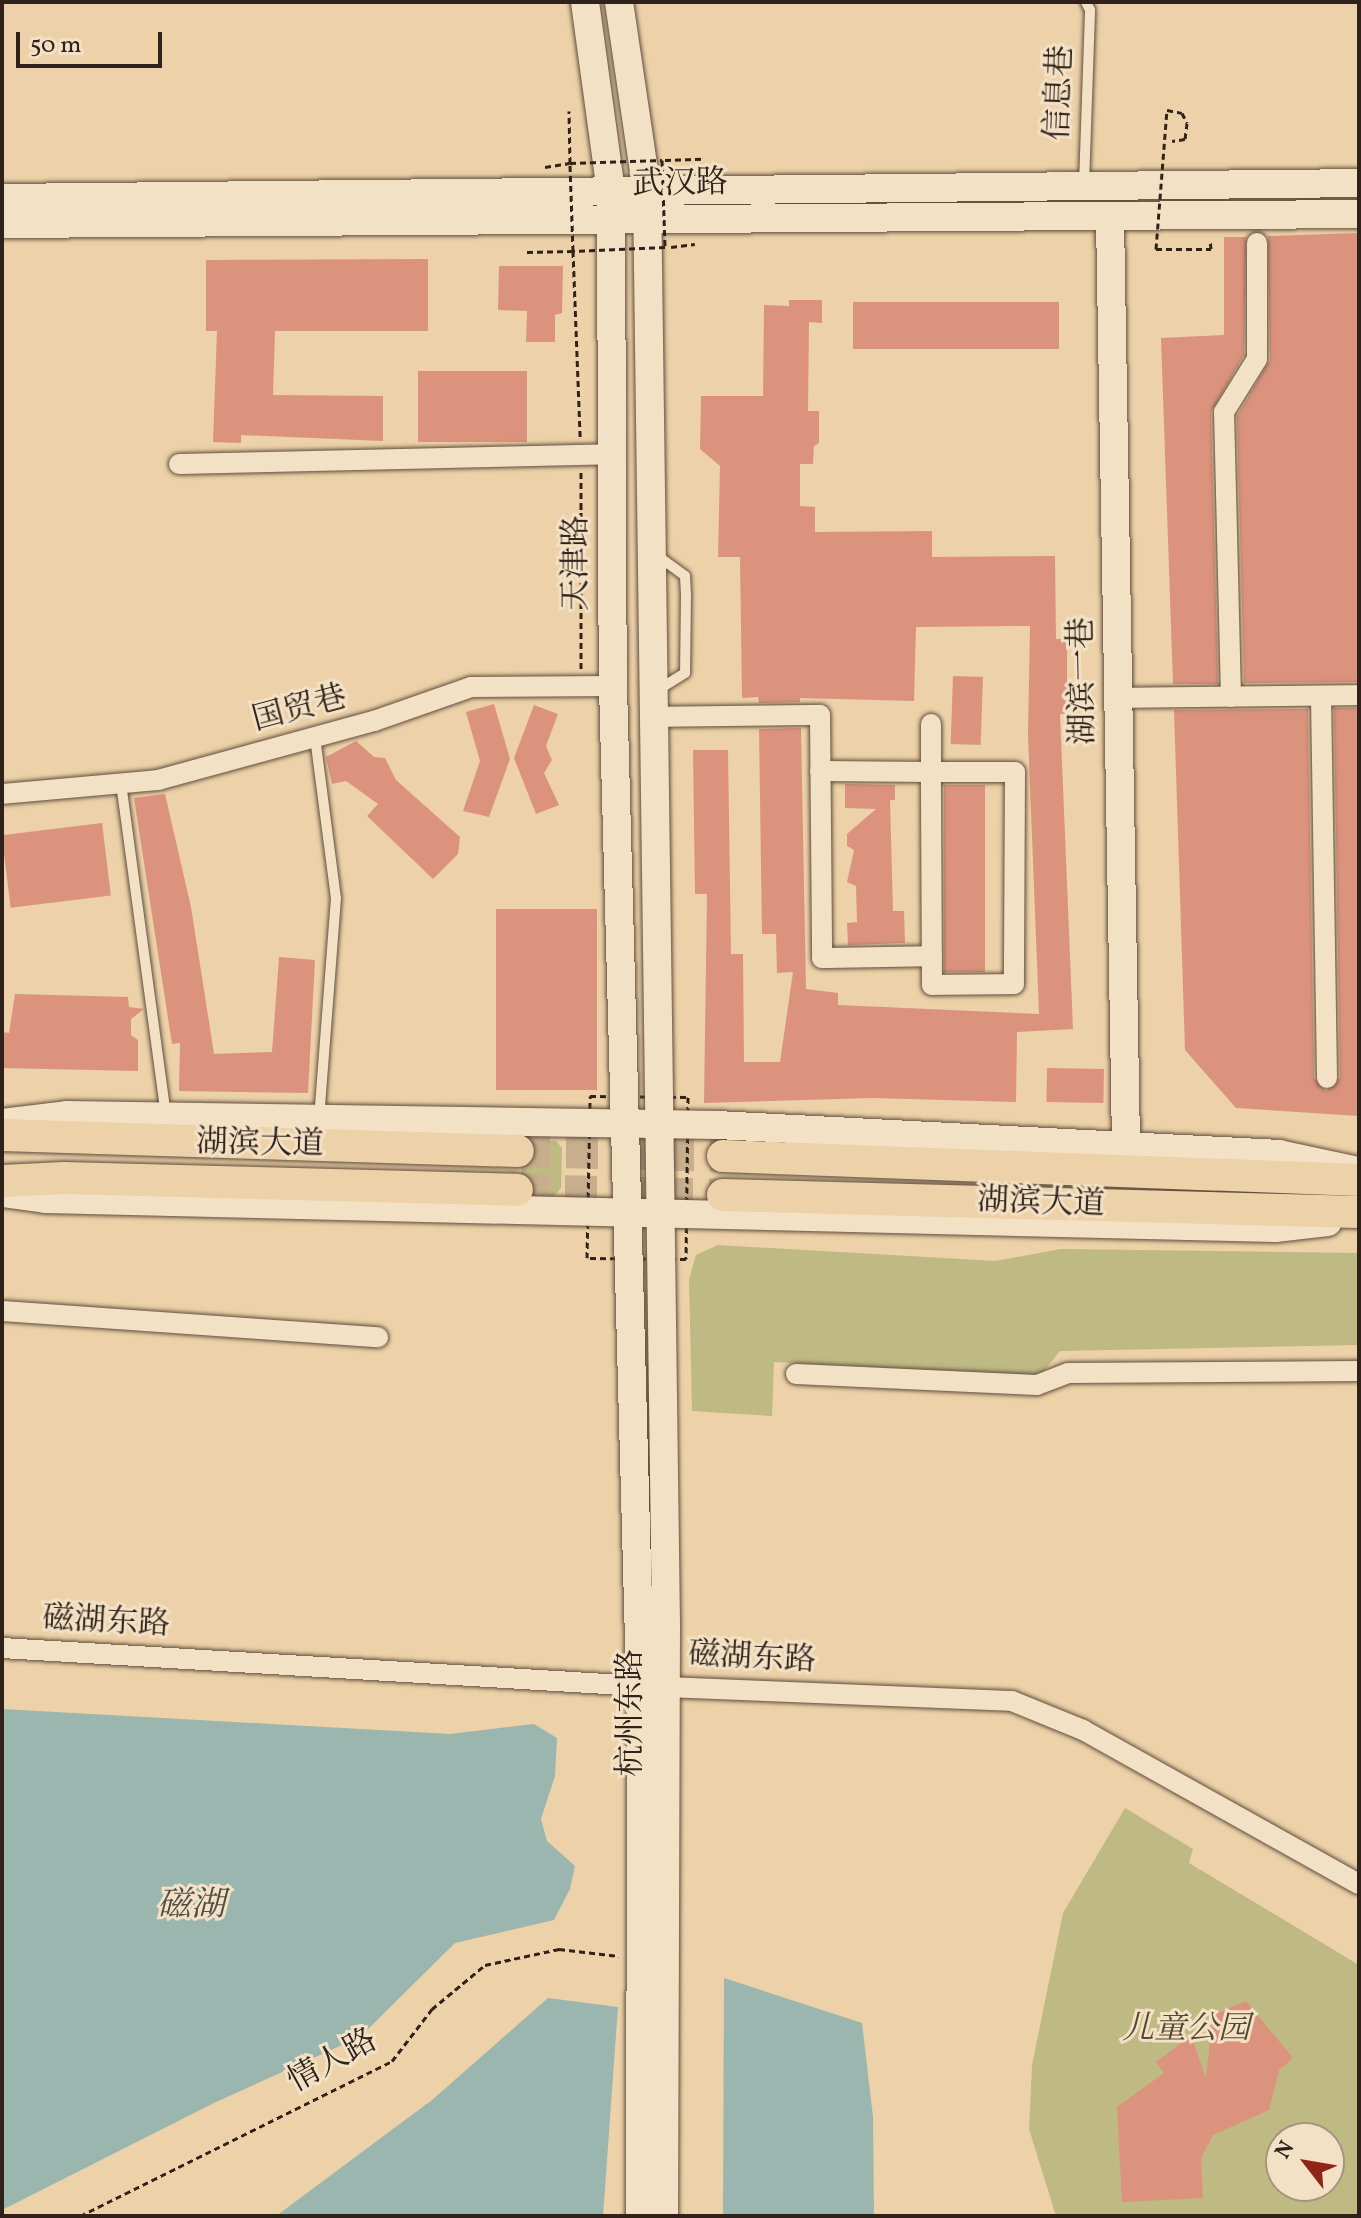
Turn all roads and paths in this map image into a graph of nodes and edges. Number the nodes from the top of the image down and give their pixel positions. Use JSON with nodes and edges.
{"nodes":[{"id":1,"x":585,"y":2,"type":"edge"},
{"id":2,"x":619,"y":2,"type":"edge"},
{"id":3,"x":1086,"y":2,"type":"edge"},
{"id":4,"x":569,"y":111,"type":"dead end"},
{"id":5,"x":1172,"y":141,"type":"dead end"},
{"id":6,"x":661,"y":146,"type":"dead end"},
{"id":7,"x":703,"y":159,"type":"dead end"},
{"id":8,"x":662,"y":160,"type":"junction"},
{"id":9,"x":570,"y":163,"type":"junction"},
{"id":10,"x":540,"y":167,"type":"dead end"},
{"id":11,"x":1359,"y":183,"type":"edge"},
{"id":12,"x":1084,"y":186,"type":"junction"},
{"id":13,"x":2,"y":198,"type":"edge"},
{"id":14,"x":647,"y":205,"type":"junction"},
{"id":15,"x":611,"y":207,"type":"junction"},
{"id":16,"x":1359,"y":214,"type":"edge"},
{"id":17,"x":1110,"y":218,"type":"junction"},
{"id":18,"x":2,"y":224,"type":"edge"},
{"id":19,"x":1198,"y":240,"type":"dead end"},
{"id":20,"x":702,"y":243,"type":"dead end"},
{"id":21,"x":1257,"y":243,"type":"dead end"},
{"id":22,"x":665,"y":247,"type":"junction"},
{"id":23,"x":573,"y":251,"type":"junction"},
{"id":24,"x":527,"y":252,"type":"dead end"},
{"id":25,"x":666,"y":262,"type":"dead end"},
{"id":26,"x":612,"y":454,"type":"junction"},
{"id":27,"x":581,"y":457,"type":"junction"},
{"id":28,"x":179,"y":464,"type":"dead end"},
{"id":29,"x":581,"y":686,"type":"junction"},
{"id":30,"x":613,"y":686,"type":"junction"},
{"id":31,"x":1359,"y":695,"type":"edge"},
{"id":32,"x":1321,"y":696,"type":"junction"},
{"id":33,"x":1231,"y":697,"type":"junction"},
{"id":34,"x":1118,"y":698,"type":"junction"},
{"id":35,"x":652,"y":704,"type":"junction"},
{"id":36,"x":931,"y":724,"type":"dead end"},
{"id":37,"x":315,"y":737,"type":"junction"},
{"id":38,"x":820,"y":771,"type":"junction"},
{"id":39,"x":931,"y":772,"type":"junction"},
{"id":40,"x":121,"y":782,"type":"junction"},
{"id":41,"x":2,"y":794,"type":"edge"},
{"id":42,"x":932,"y":956,"type":"junction"},
{"id":43,"x":1327,"y":1078,"type":"dead end"},
{"id":44,"x":167,"y":1117,"type":"junction"},
{"id":45,"x":319,"y":1121,"type":"junction"},
{"id":46,"x":2,"y":1123,"type":"edge"},
{"id":47,"x":622,"y":1126,"type":"junction"},
{"id":48,"x":657,"y":1126,"type":"junction"},
{"id":49,"x":2,"y":1135,"type":"edge"},
{"id":50,"x":1126,"y":1144,"type":"junction"},
{"id":51,"x":518,"y":1151,"type":"tunnel mouth"},
{"id":52,"x":723,"y":1156,"type":"tunnel mouth"},
{"id":53,"x":1359,"y":1171,"type":"edge"},
{"id":54,"x":1359,"y":1180,"type":"edge"},
{"id":55,"x":2,"y":1181,"type":"edge"},
{"id":56,"x":517,"y":1190,"type":"tunnel mouth"},
{"id":57,"x":2,"y":1193,"type":"edge"},
{"id":58,"x":723,"y":1195,"type":"tunnel mouth"},
{"id":59,"x":624,"y":1211,"type":"junction"},
{"id":60,"x":658,"y":1211,"type":"junction"},
{"id":61,"x":1359,"y":1212,"type":"edge"},
{"id":62,"x":1359,"y":1219,"type":"edge"},
{"id":63,"x":2,"y":1311,"type":"edge"},
{"id":64,"x":378,"y":1337,"type":"dead end"},
{"id":65,"x":1359,"y":1371,"type":"edge"},
{"id":66,"x":796,"y":1374,"type":"dead end"},
{"id":67,"x":2,"y":1648,"type":"edge"},
{"id":68,"x":651,"y":1686,"type":"junction"},
{"id":69,"x":1359,"y":1884,"type":"edge"},
{"id":70,"x":642,"y":1958,"type":"junction"},
{"id":71,"x":80,"y":2216,"type":"edge"},
{"id":72,"x":640,"y":2216,"type":"edge"},
{"id":73,"x":664,"y":2216,"type":"edge"}],
"edges":[{"from":1,"to":15,"type":"main road","name":"天津路"},
{"from":2,"to":14,"type":"main road"},
{"from":3,"to":12,"type":"lane","name":"信息巷"},
{"from":4,"to":9,"type":"path"},
{"from":5,"to":19,"type":"path","bridge":true},
{"from":6,"to":8,"type":"path"},
{"from":7,"to":8,"type":"path"},
{"from":8,"to":9,"type":"path","bridge":true},
{"from":8,"to":22,"type":"path","bridge":true},
{"from":9,"to":10,"type":"path"},
{"from":9,"to":23,"type":"path","bridge":true},
{"from":11,"to":12,"type":"main road","name":"武汉路"},
{"from":12,"to":14,"type":"main road","name":"武汉路"},
{"from":13,"to":15,"type":"main road","name":"武汉路"},
{"from":14,"to":15,"type":"main road","name":"武汉路"},
{"from":14,"to":17,"type":"main road","name":"武汉路"},
{"from":14,"to":35,"type":"main road"},
{"from":15,"to":18,"type":"main road","name":"武汉路"},
{"from":15,"to":26,"type":"main road","name":"天津路"},
{"from":16,"to":17,"type":"main road","name":"武汉路"},
{"from":17,"to":34,"type":"main road","name":"湖滨一巷"},
{"from":20,"to":22,"type":"path"},
{"from":21,"to":33,"type":"street"},
{"from":22,"to":23,"type":"path","bridge":true},
{"from":22,"to":25,"type":"path"},
{"from":23,"to":24,"type":"path"},
{"from":23,"to":27,"type":"path"},
{"from":26,"to":27,"type":"street"},
{"from":26,"to":30,"type":"main road","name":"天津路"},
{"from":27,"to":28,"type":"street"},
{"from":27,"to":29,"type":"path"},
{"from":29,"to":30,"type":"street","name":"国贸巷"},
{"from":29,"to":37,"type":"street","name":"国贸巷"},
{"from":30,"to":47,"type":"main road","name":"天津路"},
{"from":31,"to":32,"type":"street"},
{"from":32,"to":33,"type":"street"},
{"from":32,"to":43,"type":"street"},
{"from":33,"to":34,"type":"street"},
{"from":34,"to":50,"type":"main road","name":"湖滨一巷"},
{"from":35,"to":38,"type":"street"},
{"from":35,"to":48,"type":"main road"},
{"from":36,"to":39,"type":"street"},
{"from":37,"to":40,"type":"street","name":"国贸巷"},
{"from":37,"to":45,"type":"lane"},
{"from":38,"to":39,"type":"street"},
{"from":38,"to":42,"type":"street"},
{"from":39,"to":42,"type":"street"},
{"from":39,"to":42,"type":"street"},
{"from":40,"to":41,"type":"street","name":"国贸巷"},
{"from":40,"to":44,"type":"lane"},
{"from":44,"to":45,"type":"main road"},
{"from":44,"to":46,"type":"main road"},
{"from":45,"to":47,"type":"main road"},
{"from":47,"to":48,"type":"main road"},
{"from":47,"to":59,"type":"main road","name":"杭州东路"},
{"from":48,"to":50,"type":"main road"},
{"from":48,"to":60,"type":"main road","name":"杭州东路"},
{"from":49,"to":51,"type":"main road","name":"湖滨大道"},
{"from":50,"to":53,"type":"main road"},
{"from":52,"to":54,"type":"main road","name":"湖滨大道"},
{"from":55,"to":56,"type":"main road","name":"湖滨大道"},
{"from":57,"to":59,"type":"main road"},
{"from":58,"to":61,"type":"main road","name":"湖滨大道"},
{"from":59,"to":60,"type":"main road"},
{"from":59,"to":68,"type":"main road","name":"杭州东路"},
{"from":60,"to":62,"type":"main road"},
{"from":60,"to":68,"type":"main road","name":"杭州东路"},
{"from":63,"to":64,"type":"street"},
{"from":65,"to":66,"type":"street"},
{"from":67,"to":68,"type":"street","name":"磁湖东路"},
{"from":68,"to":69,"type":"street","name":"磁湖东路"},
{"from":68,"to":70,"type":"main road","name":"杭州东路"},
{"from":68,"to":73,"type":"main road","name":"杭州东路"},
{"from":70,"to":71,"type":"path","name":"情人路"},
{"from":70,"to":72,"type":"main road","name":"杭州东路"}]}
